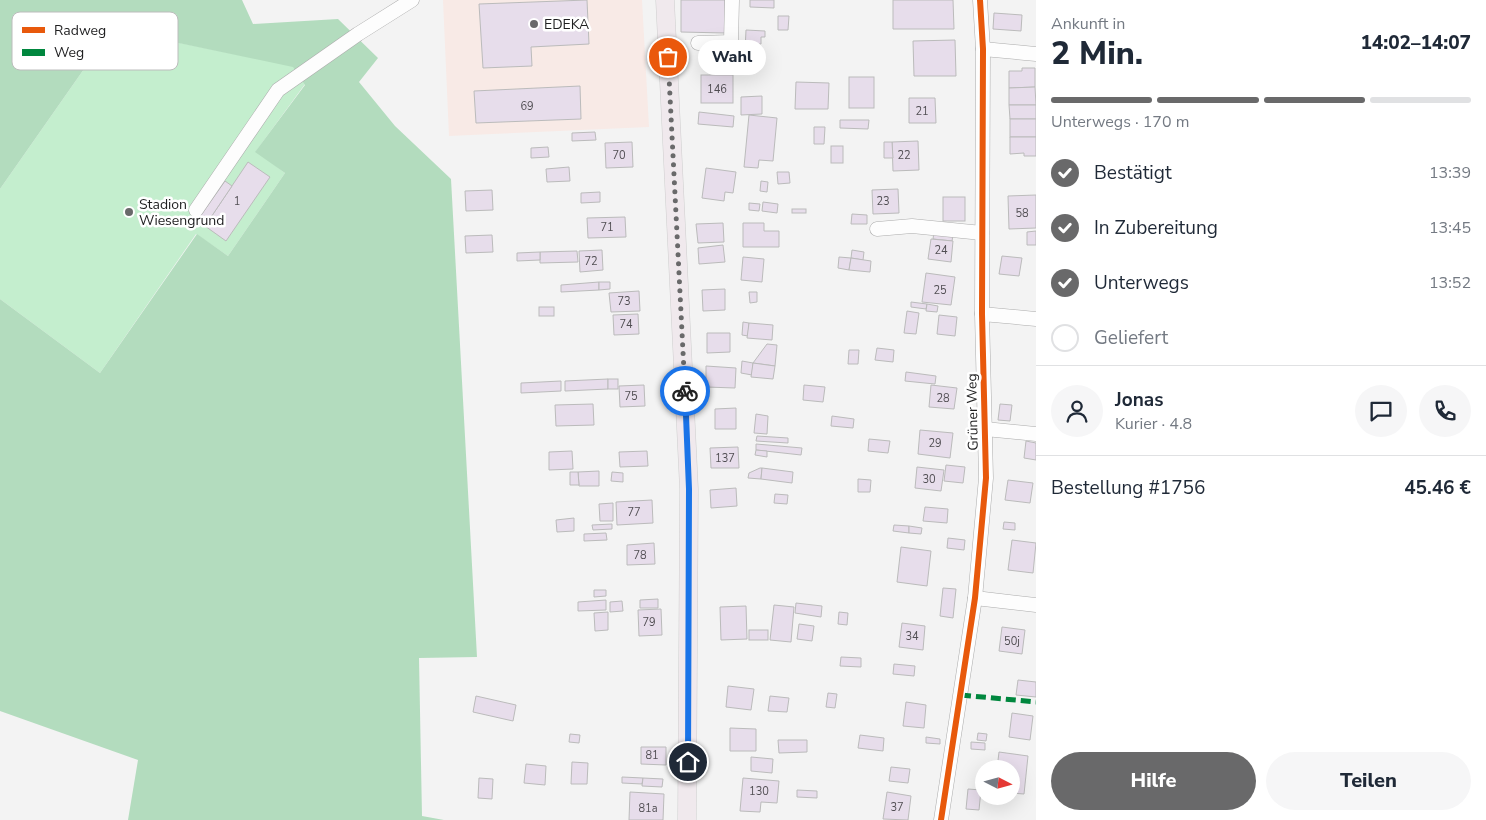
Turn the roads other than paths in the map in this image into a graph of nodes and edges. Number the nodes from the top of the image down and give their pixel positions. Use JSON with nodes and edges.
{"nodes":[{"id":1,"x":412,"y":0,"type":"edge"},
{"id":2,"x":665,"y":0,"type":"edge"},
{"id":3,"x":732,"y":0,"type":"edge"},
{"id":4,"x":980,"y":0,"type":"edge"},
{"id":5,"x":698,"y":43,"type":"dead end"},
{"id":6,"x":983,"y":50,"type":"junction"},
{"id":7,"x":1036,"y":54,"type":"edge"},
{"id":8,"x":196,"y":210,"type":"dead end"},
{"id":9,"x":877,"y":230,"type":"dead end"},
{"id":10,"x":982,"y":233,"type":"junction"},
{"id":11,"x":982,"y":314,"type":"junction"},
{"id":12,"x":1036,"y":319,"type":"edge"},
{"id":13,"x":985,"y":429,"type":"junction"},
{"id":14,"x":1036,"y":434,"type":"edge"},
{"id":15,"x":975,"y":598,"type":"junction"},
{"id":16,"x":1036,"y":605,"type":"edge"},
{"id":17,"x":687,"y":820,"type":"edge"},
{"id":18,"x":940,"y":820,"type":"edge"}],
"edges":[{"from":1,"to":8,"type":"street"},
{"from":2,"to":17,"type":"main road"},
{"from":3,"to":5,"type":"street"},
{"from":4,"to":6,"type":"street","name":"Grüner Weg"},
{"from":6,"to":7,"type":"street"},
{"from":6,"to":10,"type":"street","name":"Grüner Weg"},
{"from":9,"to":10,"type":"street"},
{"from":10,"to":11,"type":"street","name":"Grüner Weg"},
{"from":11,"to":12,"type":"street"},
{"from":11,"to":13,"type":"street","name":"Grüner Weg"},
{"from":13,"to":14,"type":"street"},
{"from":13,"to":15,"type":"street","name":"Grüner Weg"},
{"from":15,"to":16,"type":"street"},
{"from":15,"to":18,"type":"street","name":"Grüner Weg"}]}
